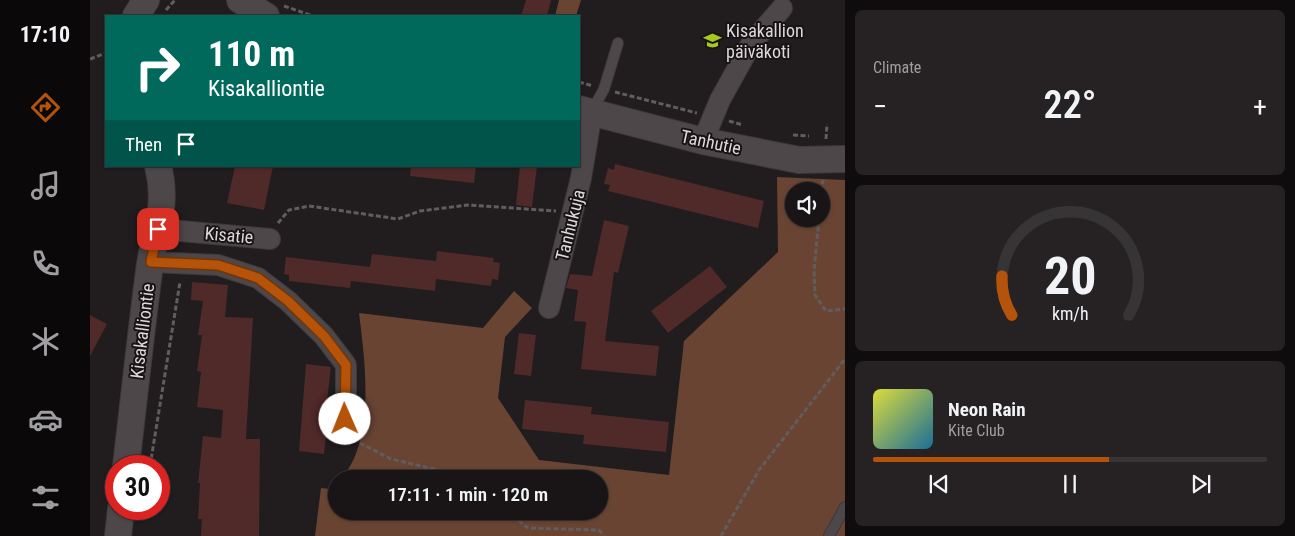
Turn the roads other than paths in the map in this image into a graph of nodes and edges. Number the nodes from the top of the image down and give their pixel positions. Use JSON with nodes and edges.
{"nodes":[{"id":1,"x":146,"y":0,"type":"edge"},
{"id":2,"x":240,"y":0,"type":"edge"},
{"id":3,"x":782,"y":8,"type":"dead end"},
{"id":4,"x":275,"y":11,"type":"edge"},
{"id":5,"x":137,"y":15,"type":"edge"},
{"id":6,"x":618,"y":43,"type":"dead end"},
{"id":7,"x":585,"y":111,"type":"edge"},
{"id":8,"x":703,"y":142,"type":"junction"},
{"id":9,"x":845,"y":159,"type":"edge"},
{"id":10,"x":158,"y":167,"type":"edge"},
{"id":11,"x":158,"y":229,"type":"junction"},
{"id":12,"x":270,"y":239,"type":"road end"},
{"id":13,"x":151,"y":262,"type":"junction"},
{"id":14,"x":550,"y":308,"type":"dead end"},
{"id":15,"x":346,"y":435,"type":"road end"},
{"id":16,"x":127,"y":455,"type":"edge"},
{"id":17,"x":845,"y":507,"type":"edge"},
{"id":18,"x":120,"y":520,"type":"edge"},
{"id":19,"x":118,"y":536,"type":"edge"},
{"id":20,"x":829,"y":536,"type":"edge"}],
"edges":[{"from":1,"to":5,"type":"street"},
{"from":2,"to":4,"type":"street"},
{"from":3,"to":8,"type":"street"},
{"from":6,"to":7,"type":"lane"},
{"from":7,"to":8,"type":"street","name":"Tanhutie"},
{"from":7,"to":14,"type":"street","name":"Tanhukuja"},
{"from":8,"to":9,"type":"street","name":"Tanhutie"},
{"from":10,"to":11,"type":"street","name":"Kisakalliontie"},
{"from":11,"to":12,"type":"street","name":"Kisatie"},
{"from":11,"to":13,"type":"street","name":"Kisakalliontie"},
{"from":13,"to":15,"type":"street"},
{"from":13,"to":16,"type":"street","name":"Kisakalliontie"},
{"from":17,"to":20,"type":"lane"},
{"from":18,"to":19,"type":"street"}]}
